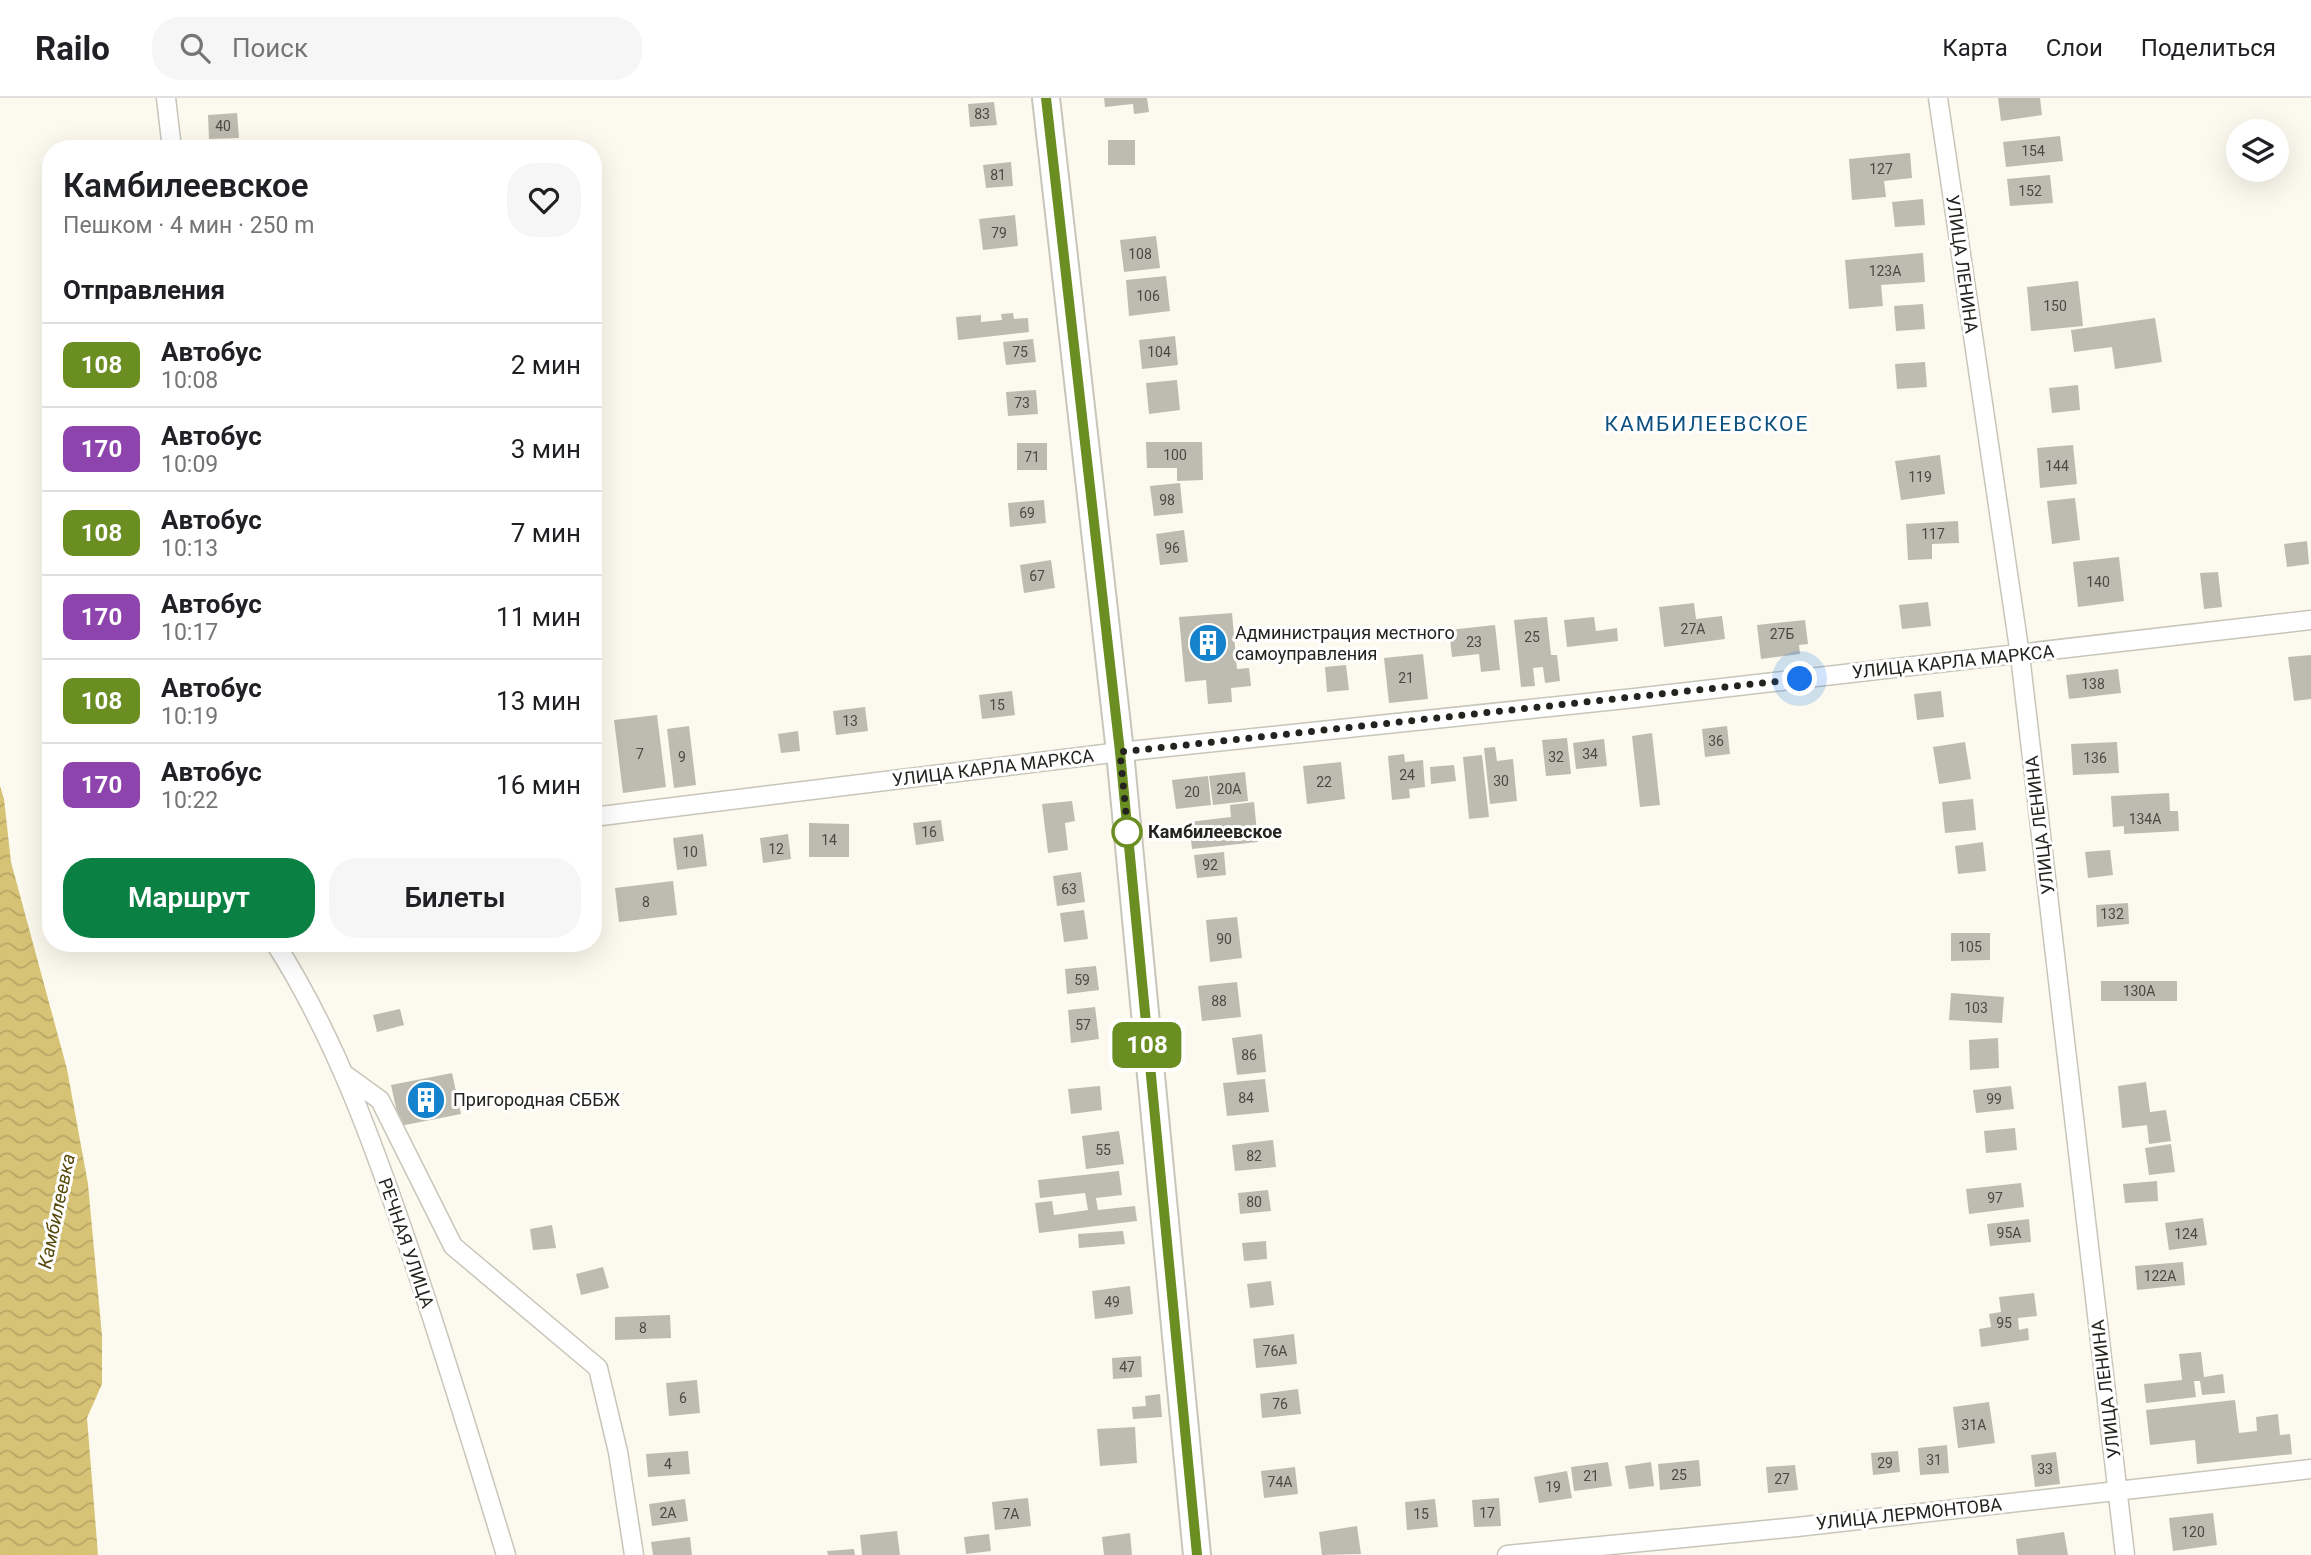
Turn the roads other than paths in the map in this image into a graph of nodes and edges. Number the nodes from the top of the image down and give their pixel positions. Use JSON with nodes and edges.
{"nodes":[{"id":1,"x":166,"y":98,"type":"edge"},
{"id":2,"x":1046,"y":98,"type":"edge"},
{"id":3,"x":1938,"y":98,"type":"edge"},
{"id":4,"x":171,"y":140,"type":"edge"},
{"id":5,"x":2311,"y":620,"type":"edge"},
{"id":6,"x":2020,"y":654,"type":"junction"},
{"id":7,"x":1120,"y":752,"type":"junction"},
{"id":8,"x":602,"y":816,"type":"edge"},
{"id":9,"x":281,"y":952,"type":"edge"},
{"id":10,"x":344,"y":1074,"type":"junction"},
{"id":11,"x":2311,"y":1469,"type":"edge"},
{"id":12,"x":2118,"y":1490,"type":"junction"},
{"id":13,"x":506,"y":1555,"type":"edge"},
{"id":14,"x":634,"y":1555,"type":"edge"},
{"id":15,"x":1197,"y":1555,"type":"edge"},
{"id":16,"x":1507,"y":1555,"type":"edge"},
{"id":17,"x":2125,"y":1555,"type":"edge"}],
"edges":[{"from":1,"to":4,"type":"street"},
{"from":2,"to":7,"type":"street"},
{"from":3,"to":6,"type":"street","name":"УЛИЦА ЛЕНИНА"},
{"from":5,"to":6,"type":"street","name":"УЛИЦА КАРЛА МАРКСА"},
{"from":6,"to":7,"type":"street","name":"УЛИЦА КАРЛА МАРКСА"},
{"from":6,"to":12,"type":"street","name":"УЛИЦА ЛЕНИНА"},
{"from":7,"to":8,"type":"street","name":"УЛИЦА КАРЛА МАРКСА"},
{"from":7,"to":15,"type":"street"},
{"from":9,"to":10,"type":"street","name":"РЕЧНАЯ УЛИЦА"},
{"from":10,"to":13,"type":"street","name":"РЕЧНАЯ УЛИЦА"},
{"from":10,"to":14,"type":"street"},
{"from":11,"to":12,"type":"street","name":"УЛИЦА ЛЕРМОНТОВА"},
{"from":12,"to":16,"type":"street","name":"УЛИЦА ЛЕРМОНТОВА"},
{"from":12,"to":17,"type":"street","name":"УЛИЦА ЛЕНИНА"}]}
